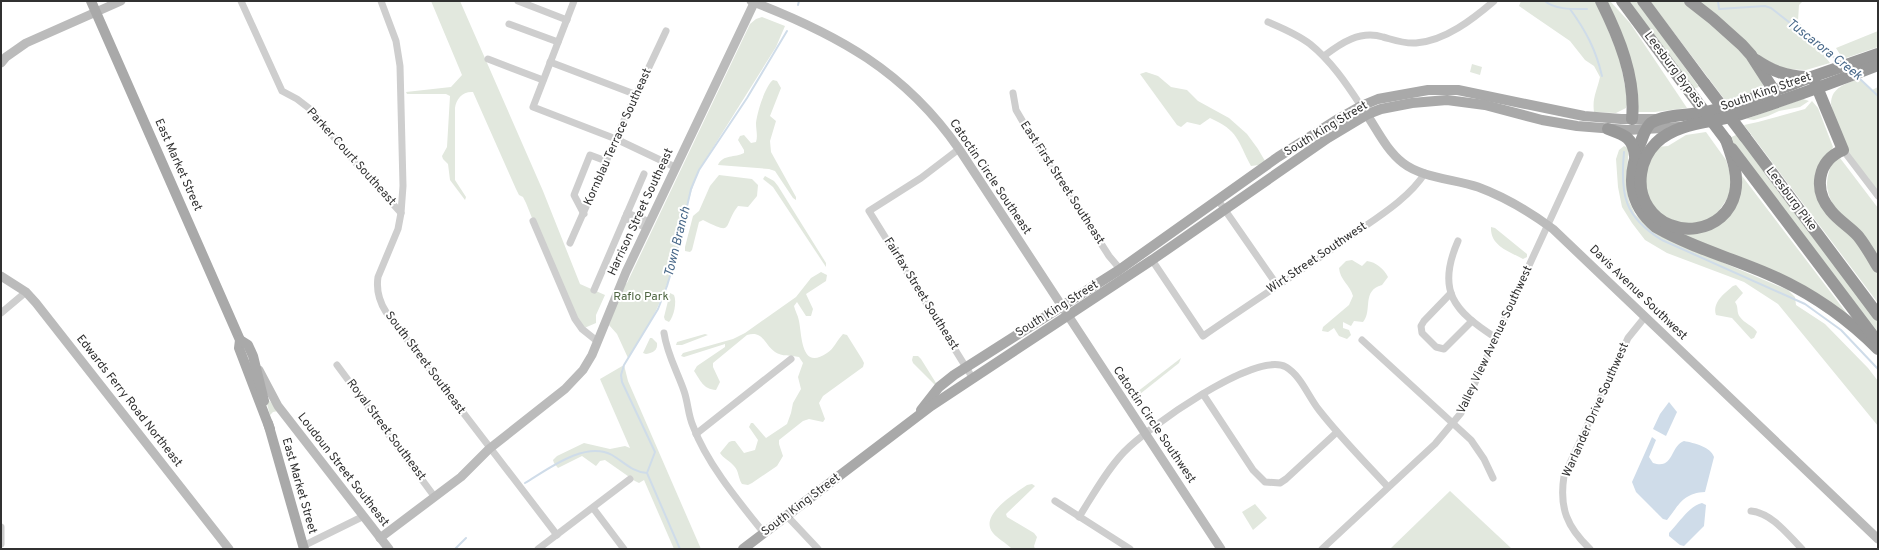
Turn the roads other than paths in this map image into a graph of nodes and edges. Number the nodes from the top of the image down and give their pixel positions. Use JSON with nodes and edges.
{"nodes":[{"id":1,"x":91,"y":1,"type":"edge"},
{"id":2,"x":121,"y":1,"type":"edge"},
{"id":3,"x":241,"y":1,"type":"edge"},
{"id":4,"x":381,"y":1,"type":"edge"},
{"id":5,"x":518,"y":1,"type":"edge"},
{"id":6,"x":574,"y":1,"type":"edge"},
{"id":7,"x":753,"y":1,"type":"edge"},
{"id":8,"x":1494,"y":1,"type":"edge"},
{"id":9,"x":1601,"y":1,"type":"edge"},
{"id":10,"x":1622,"y":1,"type":"edge"},
{"id":11,"x":1643,"y":1,"type":"edge"},
{"id":12,"x":1690,"y":1,"type":"edge"},
{"id":13,"x":96,"y":12,"type":"junction"},
{"id":14,"x":567,"y":20,"type":"junction"},
{"id":15,"x":1268,"y":22,"type":"dead end"},
{"id":16,"x":509,"y":24,"type":"dead end"},
{"id":17,"x":666,"y":31,"type":"dead end"},
{"id":18,"x":558,"y":42,"type":"junction"},
{"id":19,"x":1878,"y":54,"type":"edge"},
{"id":20,"x":1751,"y":55,"type":"junction"},
{"id":21,"x":1324,"y":56,"type":"junction"},
{"id":22,"x":488,"y":59,"type":"dead end"},
{"id":23,"x":550,"y":62,"type":"junction"},
{"id":24,"x":1,"y":63,"type":"edge"},
{"id":25,"x":1878,"y":65,"type":"edge"},
{"id":26,"x":1840,"y":75,"type":"junction"},
{"id":27,"x":543,"y":80,"type":"junction"},
{"id":28,"x":1815,"y":82,"type":"junction"},
{"id":29,"x":1704,"y":83,"type":"joint"},
{"id":30,"x":1772,"y":92,"type":"junction"},
{"id":31,"x":1013,"y":93,"type":"dead end"},
{"id":32,"x":637,"y":95,"type":"junction"},
{"id":33,"x":1794,"y":95,"type":"junction"},
{"id":34,"x":1361,"y":106,"type":"junction"},
{"id":35,"x":1760,"y":108,"type":"junction"},
{"id":36,"x":1826,"y":109,"type":"junction"},
{"id":37,"x":1368,"y":114,"type":"junction"},
{"id":38,"x":1632,"y":119,"type":"junction"},
{"id":39,"x":1660,"y":119,"type":"junction"},
{"id":40,"x":1687,"y":126,"type":"junction"},
{"id":41,"x":1608,"y":129,"type":"junction"},
{"id":42,"x":1646,"y":129,"type":"junction"},
{"id":43,"x":616,"y":139,"type":"junction"},
{"id":44,"x":1726,"y":140,"type":"junction"},
{"id":45,"x":959,"y":149,"type":"junction"},
{"id":46,"x":1843,"y":150,"type":"junction"},
{"id":47,"x":1580,"y":155,"type":"dead end"},
{"id":48,"x":1635,"y":156,"type":"junction"},
{"id":49,"x":606,"y":161,"type":"junction"},
{"id":50,"x":675,"y":167,"type":"junction"},
{"id":51,"x":644,"y":174,"type":"dead end"},
{"id":52,"x":1425,"y":174,"type":"junction"},
{"id":53,"x":1878,"y":196,"type":"edge"},
{"id":54,"x":1218,"y":200,"type":"junction"},
{"id":55,"x":1225,"y":210,"type":"junction"},
{"id":56,"x":401,"y":213,"type":"junction"},
{"id":57,"x":584,"y":214,"type":"junction"},
{"id":58,"x":626,"y":215,"type":"junction"},
{"id":59,"x":533,"y":220,"type":"dead end"},
{"id":60,"x":648,"y":225,"type":"junction"},
{"id":61,"x":1548,"y":225,"type":"junction"},
{"id":62,"x":1458,"y":241,"type":"dead end"},
{"id":63,"x":570,"y":243,"type":"dead end"},
{"id":64,"x":1152,"y":260,"type":"junction"},
{"id":65,"x":1878,"y":267,"type":"edge"},
{"id":66,"x":1120,"y":269,"type":"junction"},
{"id":67,"x":1,"y":276,"type":"edge"},
{"id":68,"x":1277,"y":285,"type":"junction"},
{"id":69,"x":594,"y":290,"type":"dead end"},
{"id":70,"x":26,"y":292,"type":"junction"},
{"id":71,"x":1451,"y":293,"type":"junction"},
{"id":72,"x":1064,"y":310,"type":"junction"},
{"id":73,"x":1,"y":313,"type":"edge"},
{"id":74,"x":1878,"y":315,"type":"edge"},
{"id":75,"x":1646,"y":317,"type":"junction"},
{"id":76,"x":1472,"y":321,"type":"junction"},
{"id":77,"x":664,"y":333,"type":"dead end"},
{"id":78,"x":1496,"y":338,"type":"junction"},
{"id":79,"x":1362,"y":340,"type":"dead end"},
{"id":80,"x":597,"y":341,"type":"junction"},
{"id":81,"x":1878,"y":342,"type":"edge"},
{"id":82,"x":1878,"y":349,"type":"edge"},
{"id":83,"x":248,"y":357,"type":"junction"},
{"id":84,"x":791,"y":359,"type":"dead end"},
{"id":85,"x":337,"y":365,"type":"dead end"},
{"id":86,"x":967,"y":367,"type":"junction"},
{"id":87,"x":972,"y":377,"type":"junction"},
{"id":88,"x":261,"y":385,"type":"junction"},
{"id":89,"x":1203,"y":394,"type":"junction"},
{"id":90,"x":278,"y":406,"type":"junction"},
{"id":91,"x":916,"y":416,"type":"junction"},
{"id":92,"x":1453,"y":424,"type":"junction"},
{"id":93,"x":270,"y":429,"type":"junction"},
{"id":94,"x":1337,"y":432,"type":"junction"},
{"id":95,"x":1145,"y":433,"type":"junction"},
{"id":96,"x":696,"y":434,"type":"junction"},
{"id":97,"x":489,"y":449,"type":"junction"},
{"id":98,"x":1493,"y":478,"type":"dead end"},
{"id":99,"x":630,"y":479,"type":"dead end"},
{"id":100,"x":1388,"y":486,"type":"junction"},
{"id":101,"x":434,"y":496,"type":"junction"},
{"id":102,"x":1055,"y":501,"type":"dead end"},
{"id":103,"x":593,"y":508,"type":"junction"},
{"id":104,"x":1751,"y":511,"type":"dead end"},
{"id":105,"x":364,"y":516,"type":"junction"},
{"id":106,"x":788,"y":516,"type":"junction"},
{"id":107,"x":1080,"y":517,"type":"junction"},
{"id":108,"x":1,"y":527,"type":"edge"},
{"id":109,"x":764,"y":533,"type":"junction"},
{"id":110,"x":557,"y":535,"type":"junction"},
{"id":111,"x":380,"y":538,"type":"junction"},
{"id":112,"x":1878,"y":539,"type":"edge"},
{"id":113,"x":1,"y":544,"type":"edge"},
{"id":114,"x":303,"y":547,"type":"edge"},
{"id":115,"x":1799,"y":548,"type":"edge"},
{"id":116,"x":229,"y":549,"type":"edge"},
{"id":117,"x":389,"y":549,"type":"edge"},
{"id":118,"x":538,"y":549,"type":"edge"},
{"id":119,"x":624,"y":549,"type":"edge"},
{"id":120,"x":743,"y":549,"type":"edge"},
{"id":121,"x":818,"y":549,"type":"edge"},
{"id":122,"x":1130,"y":549,"type":"edge"},
{"id":123,"x":1221,"y":549,"type":"edge"},
{"id":124,"x":1322,"y":549,"type":"edge"},
{"id":125,"x":1590,"y":549,"type":"edge"}],
"edges":[{"from":1,"to":13,"type":"main road","name":"East Market Street"},
{"from":2,"to":13,"type":"street"},
{"from":3,"to":56,"type":"street","name":"Parker Court Southeast"},
{"from":4,"to":56,"type":"street","name":"South Street Southeast"},
{"from":5,"to":14,"type":"street"},
{"from":6,"to":14,"type":"street"},
{"from":7,"to":45,"type":"street","name":"Catoctin Circle Southeast"},
{"from":7,"to":50,"type":"street","name":"Harrison Street Southeast"},
{"from":8,"to":21,"type":"street"},
{"from":9,"to":38,"type":"highway"},
{"from":10,"to":44,"type":"highway","name":"Leesburg Bypass","bridge":true},
{"from":11,"to":29,"type":"highway","name":"Leesburg Bypass"},
{"from":12,"to":20,"type":"highway"},
{"from":13,"to":24,"type":"street"},
{"from":13,"to":83,"type":"main road","name":"East Market Street"},
{"from":14,"to":18,"type":"street"},
{"from":15,"to":21,"type":"street"},
{"from":16,"to":18,"type":"street"},
{"from":17,"to":32,"type":"street","name":"Kornblau Terrace Southeast"},
{"from":18,"to":23,"type":"street"},
{"from":19,"to":26,"type":"highway","name":"South King Street"},
{"from":20,"to":28,"type":"highway"},
{"from":20,"to":30,"type":"highway"},
{"from":21,"to":34,"type":"street"},
{"from":22,"to":27,"type":"street"},
{"from":23,"to":27,"type":"street"},
{"from":23,"to":32,"type":"street"},
{"from":25,"to":26,"type":"highway","name":"South King Street"},
{"from":26,"to":28,"type":"highway","name":"South King Street"},
{"from":26,"to":36,"type":"highway"},
{"from":27,"to":43,"type":"street"},
{"from":28,"to":30,"type":"highway","name":"South King Street"},
{"from":28,"to":33,"type":"highway","name":"South King Street"},
{"from":28,"to":36,"type":"highway"},
{"from":29,"to":74,"type":"highway","name":"Leesburg Pike","bridge":true},
{"from":30,"to":35,"type":"highway"},
{"from":30,"to":39,"type":"highway","name":"South King Street"},
{"from":31,"to":66,"type":"street","name":"East First Street Southeast"},
{"from":32,"to":43,"type":"street","name":"Kornblau Terrace Southeast"},
{"from":33,"to":35,"type":"highway","name":"South King Street"},
{"from":33,"to":36,"type":"highway"},
{"from":34,"to":37,"type":"street","name":"Davis Avenue Southwest"},
{"from":34,"to":38,"type":"main road","name":"South King Street"},
{"from":34,"to":54,"type":"main road","name":"South King Street"},
{"from":35,"to":40,"type":"highway","name":"South King Street"},
{"from":36,"to":46,"type":"highway"},
{"from":37,"to":41,"type":"main road","name":"South King Street"},
{"from":37,"to":52,"type":"street","name":"Davis Avenue Southwest"},
{"from":37,"to":55,"type":"main road","name":"South King Street"},
{"from":38,"to":39,"type":"main road","name":"South King Street"},
{"from":39,"to":42,"type":"highway"},
{"from":40,"to":42,"type":"main road","name":"South King Street"},
{"from":40,"to":44,"type":"highway"},
{"from":41,"to":42,"type":"main road","name":"South King Street"},
{"from":41,"to":48,"type":"highway"},
{"from":42,"to":48,"type":"highway"},
{"from":43,"to":49,"type":"street","name":"Kornblau Terrace Southeast"},
{"from":43,"to":50,"type":"street"},
{"from":44,"to":81,"type":"highway","name":"Leesburg Pike"},
{"from":45,"to":72,"type":"street","name":"Catoctin Circle Southeast"},
{"from":45,"to":86,"type":"street","name":"Fairfax Street Southeast"},
{"from":46,"to":53,"type":"street"},
{"from":46,"to":65,"type":"highway"},
{"from":47,"to":61,"type":"street","name":"Valley View Avenue Southwest"},
{"from":48,"to":82,"type":"highway"},
{"from":49,"to":57,"type":"street","name":"Kornblau Terrace Southeast"},
{"from":49,"to":57,"type":"street"},
{"from":50,"to":60,"type":"street","name":"Harrison Street Southeast"},
{"from":51,"to":58,"type":"street"},
{"from":52,"to":61,"type":"street","name":"Davis Avenue Southwest"},
{"from":52,"to":68,"type":"street","name":"Wirt Street Southwest"},
{"from":54,"to":55,"type":"street"},
{"from":54,"to":66,"type":"main road","name":"South King Street"},
{"from":55,"to":64,"type":"main road","name":"South King Street"},
{"from":55,"to":68,"type":"street"},
{"from":56,"to":97,"type":"street","name":"South Street Southeast"},
{"from":57,"to":63,"type":"street","name":"Kornblau Terrace Southeast"},
{"from":58,"to":60,"type":"street"},
{"from":58,"to":69,"type":"street"},
{"from":59,"to":80,"type":"street"},
{"from":60,"to":80,"type":"street","name":"Harrison Street Southeast"},
{"from":61,"to":75,"type":"street","name":"Davis Avenue Southwest"},
{"from":61,"to":78,"type":"street","name":"Valley View Avenue Southwest"},
{"from":62,"to":71,"type":"street"},
{"from":64,"to":68,"type":"street","name":"Wirt Street Southwest"},
{"from":64,"to":72,"type":"main road","name":"South King Street"},
{"from":66,"to":72,"type":"main road","name":"South King Street"},
{"from":67,"to":70,"type":"street","name":"Edwards Ferry Road Northeast"},
{"from":70,"to":73,"type":"street"},
{"from":70,"to":116,"type":"street","name":"Edwards Ferry Road Northeast"},
{"from":71,"to":76,"type":"street"},
{"from":71,"to":76,"type":"street"},
{"from":72,"to":86,"type":"main road","name":"South King Street"},
{"from":72,"to":87,"type":"main road","name":"South King Street"},
{"from":72,"to":95,"type":"street","name":"Catoctin Circle Southwest"},
{"from":75,"to":112,"type":"street","name":"Davis Avenue Southwest"},
{"from":75,"to":125,"type":"street","name":"Warlander Drive Southwest"},
{"from":76,"to":78,"type":"street"},
{"from":77,"to":96,"type":"street"},
{"from":78,"to":92,"type":"street","name":"Valley View Avenue Southwest"},
{"from":79,"to":92,"type":"street"},
{"from":80,"to":97,"type":"street","name":"Harrison Street Southeast"},
{"from":83,"to":88,"type":"main road","name":"East Market Street"},
{"from":83,"to":90,"type":"street","name":"Loudoun Street Southeast"},
{"from":83,"to":93,"type":"main road","name":"East Market Street"},
{"from":84,"to":96,"type":"street"},
{"from":85,"to":101,"type":"street","name":"Royal Street Southeast"},
{"from":86,"to":87,"type":"street","name":"Fairfax Street Southeast"},
{"from":86,"to":91,"type":"main road","name":"South King Street"},
{"from":87,"to":91,"type":"main road","name":"South King Street"},
{"from":88,"to":90,"type":"street","name":"Loudoun Street Southeast"},
{"from":88,"to":93,"type":"main road","name":"East Market Street"},
{"from":89,"to":94,"type":"street"},
{"from":89,"to":94,"type":"street"},
{"from":89,"to":95,"type":"street"},
{"from":90,"to":105,"type":"street","name":"Loudoun Street Southeast"},
{"from":91,"to":106,"type":"main road","name":"South King Street"},
{"from":92,"to":98,"type":"street"},
{"from":92,"to":100,"type":"street","name":"Valley View Avenue Southwest"},
{"from":93,"to":114,"type":"main road","name":"East Market Street"},
{"from":94,"to":100,"type":"street"},
{"from":95,"to":107,"type":"street"},
{"from":95,"to":123,"type":"street","name":"Catoctin Circle Southwest"},
{"from":96,"to":109,"type":"street"},
{"from":97,"to":101,"type":"street","name":"Harrison Street Southeast"},
{"from":97,"to":110,"type":"street","name":"South Street Southeast"},
{"from":99,"to":103,"type":"street"},
{"from":100,"to":124,"type":"street","name":"Valley View Avenue Southwest"},
{"from":101,"to":111,"type":"street","name":"Harrison Street Southeast"},
{"from":102,"to":107,"type":"street"},
{"from":103,"to":110,"type":"street"},
{"from":103,"to":119,"type":"street"},
{"from":104,"to":115,"type":"street"},
{"from":105,"to":111,"type":"street","name":"Loudoun Street Southeast"},
{"from":105,"to":114,"type":"street"},
{"from":106,"to":109,"type":"main road","name":"South King Street"},
{"from":106,"to":121,"type":"street"},
{"from":107,"to":122,"type":"street"},
{"from":108,"to":113,"type":"street"},
{"from":109,"to":120,"type":"main road","name":"South King Street"},
{"from":110,"to":118,"type":"street"},
{"from":111,"to":117,"type":"street","name":"Loudoun Street Southeast"}]}
